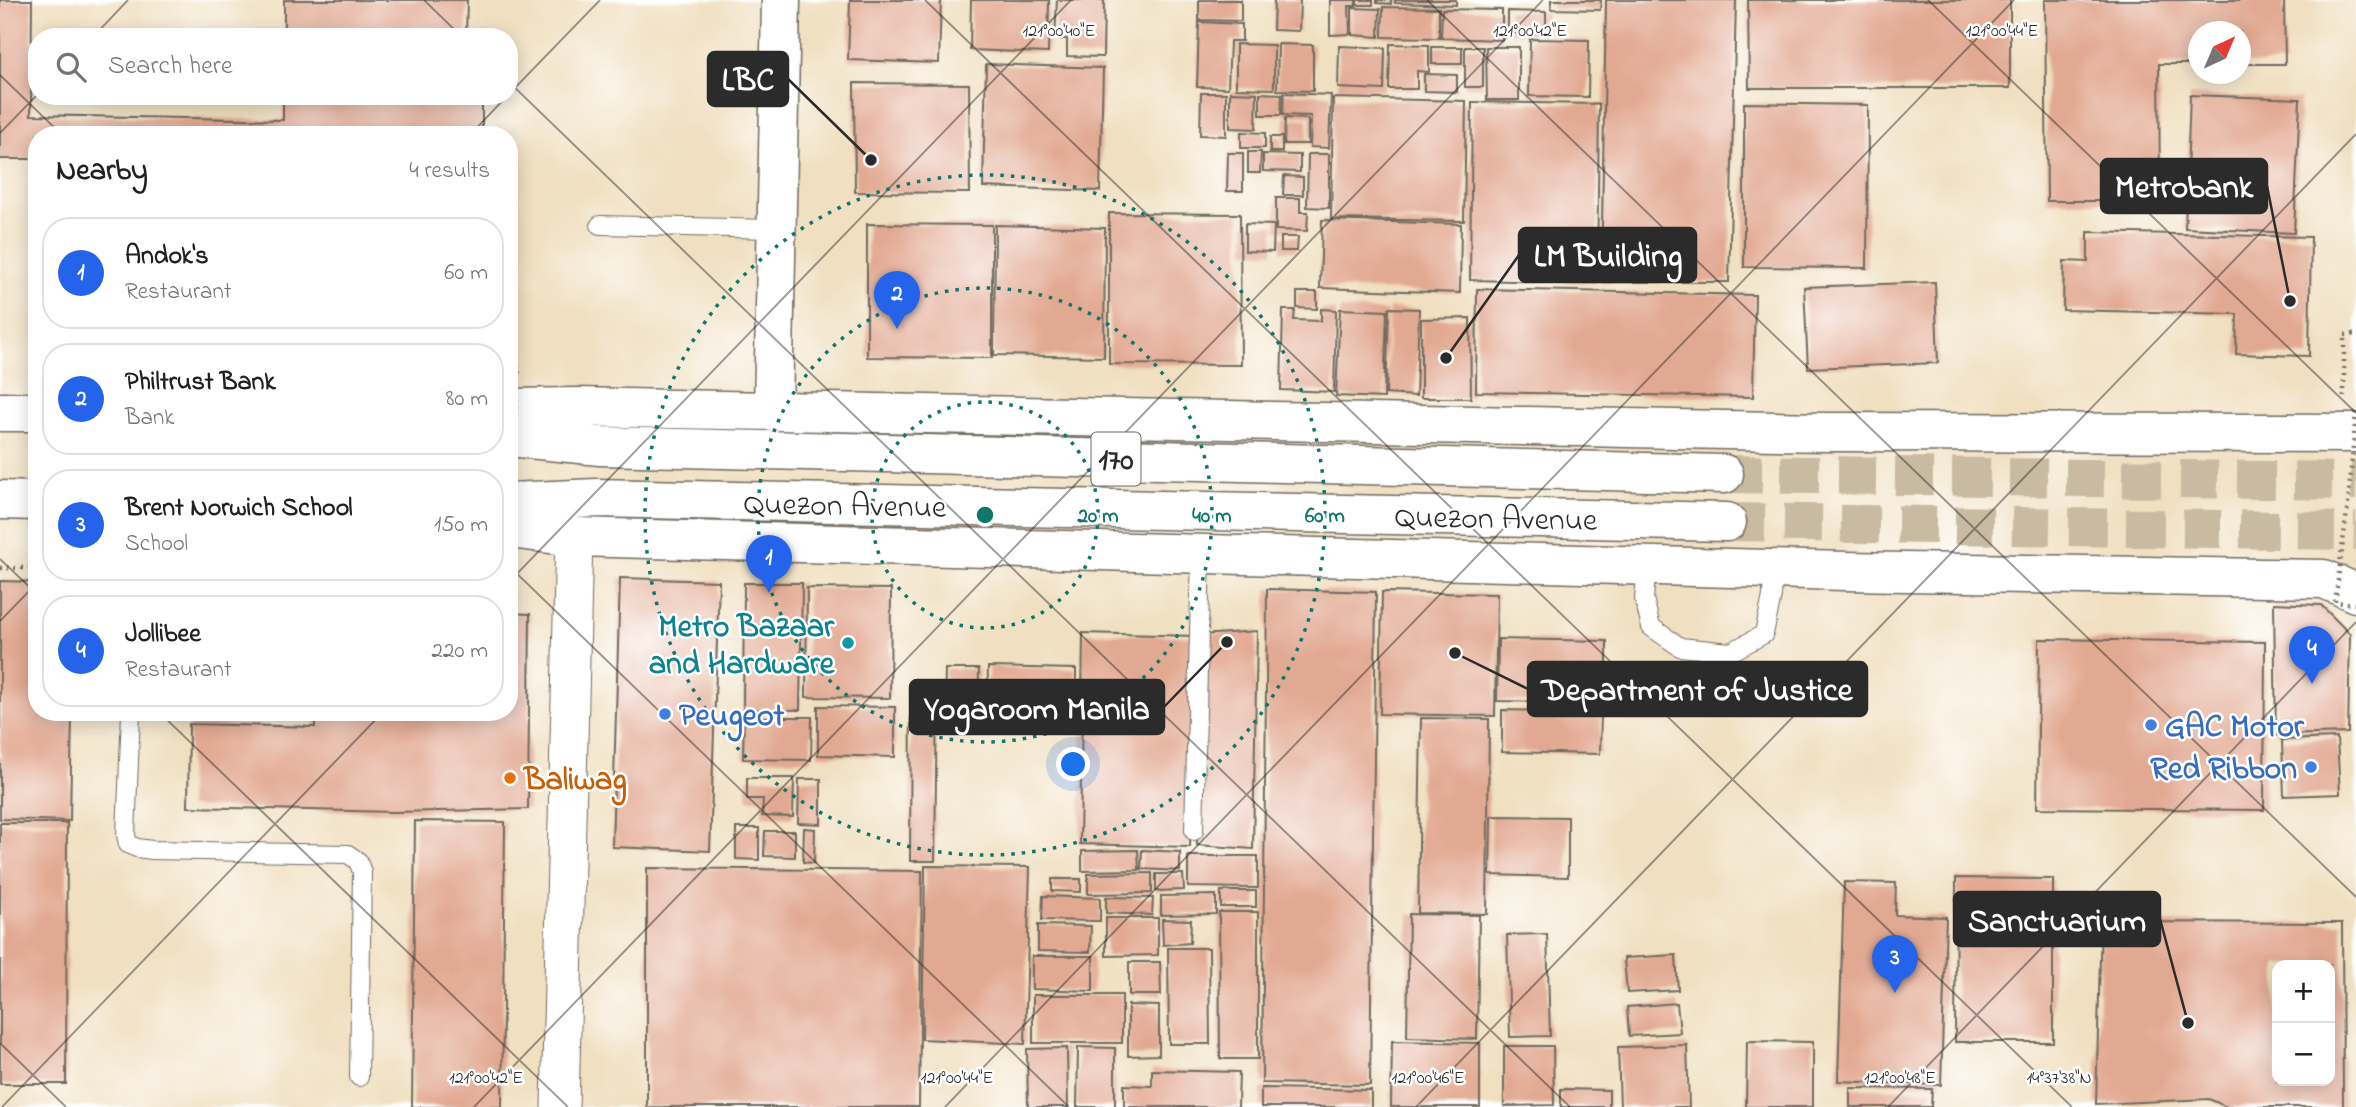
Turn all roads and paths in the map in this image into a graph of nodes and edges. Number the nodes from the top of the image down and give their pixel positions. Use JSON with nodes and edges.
{"nodes":[{"id":1,"x":781,"y":0,"type":"edge"},
{"id":2,"x":600,"y":225,"type":"dead end"},
{"id":3,"x":777,"y":229,"type":"junction"},
{"id":4,"x":2356,"y":334,"type":"edge"},
{"id":5,"x":519,"y":366,"type":"dead end"},
{"id":6,"x":518,"y":381,"type":"edge"},
{"id":7,"x":2344,"y":390,"type":"dead end"},
{"id":8,"x":518,"y":408,"type":"edge"},
{"id":9,"x":0,"y":412,"type":"edge"},
{"id":10,"x":28,"y":412,"type":"edge"},
{"id":11,"x":773,"y":412,"type":"junction"},
{"id":12,"x":2356,"y":412,"type":"edge"},
{"id":13,"x":2356,"y":433,"type":"edge"},
{"id":14,"x":518,"y":438,"type":"edge"},
{"id":15,"x":1724,"y":474,"type":"tunnel mouth"},
{"id":16,"x":0,"y":500,"type":"edge"},
{"id":17,"x":28,"y":501,"type":"edge"},
{"id":18,"x":518,"y":502,"type":"edge"},
{"id":19,"x":1727,"y":522,"type":"tunnel mouth"},
{"id":20,"x":518,"y":530,"type":"edge"},
{"id":21,"x":574,"y":537,"type":"junction"},
{"id":22,"x":1201,"y":552,"type":"junction"},
{"id":23,"x":1647,"y":566,"type":"junction"},
{"id":24,"x":0,"y":568,"type":"edge"},
{"id":25,"x":28,"y":568,"type":"edge"},
{"id":26,"x":1773,"y":570,"type":"junction"},
{"id":27,"x":2356,"y":593,"type":"edge"},
{"id":28,"x":2356,"y":604,"type":"edge"},
{"id":29,"x":131,"y":721,"type":"edge"},
{"id":30,"x":1195,"y":831,"type":"dead end"},
{"id":31,"x":359,"y":1077,"type":"dead end"},
{"id":32,"x":560,"y":1107,"type":"edge"}],
"edges":[{"from":1,"to":3,"type":"main road"},
{"from":2,"to":3,"type":"lane"},
{"from":3,"to":11,"type":"main road"},
{"from":4,"to":7,"type":"path"},
{"from":5,"to":6,"type":"path","bridge":true},
{"from":8,"to":11,"type":"main road"},
{"from":9,"to":10,"type":"main road"},
{"from":11,"to":13,"type":"main road"},
{"from":12,"to":28,"type":"path","bridge":true},
{"from":14,"to":15,"type":"main road","name":"Quezon Avenue","number":"170"},
{"from":16,"to":17,"type":"main road"},
{"from":18,"to":19,"type":"main road","name":"Quezon Avenue","number":"170"},
{"from":20,"to":21,"type":"main road"},
{"from":21,"to":22,"type":"main road"},
{"from":21,"to":32,"type":"street"},
{"from":22,"to":23,"type":"main road"},
{"from":22,"to":30,"type":"lane"},
{"from":23,"to":26,"type":"main road"},
{"from":23,"to":26,"type":"lane"},
{"from":24,"to":25,"type":"path"},
{"from":26,"to":27,"type":"main road"},
{"from":29,"to":31,"type":"lane"}]}
